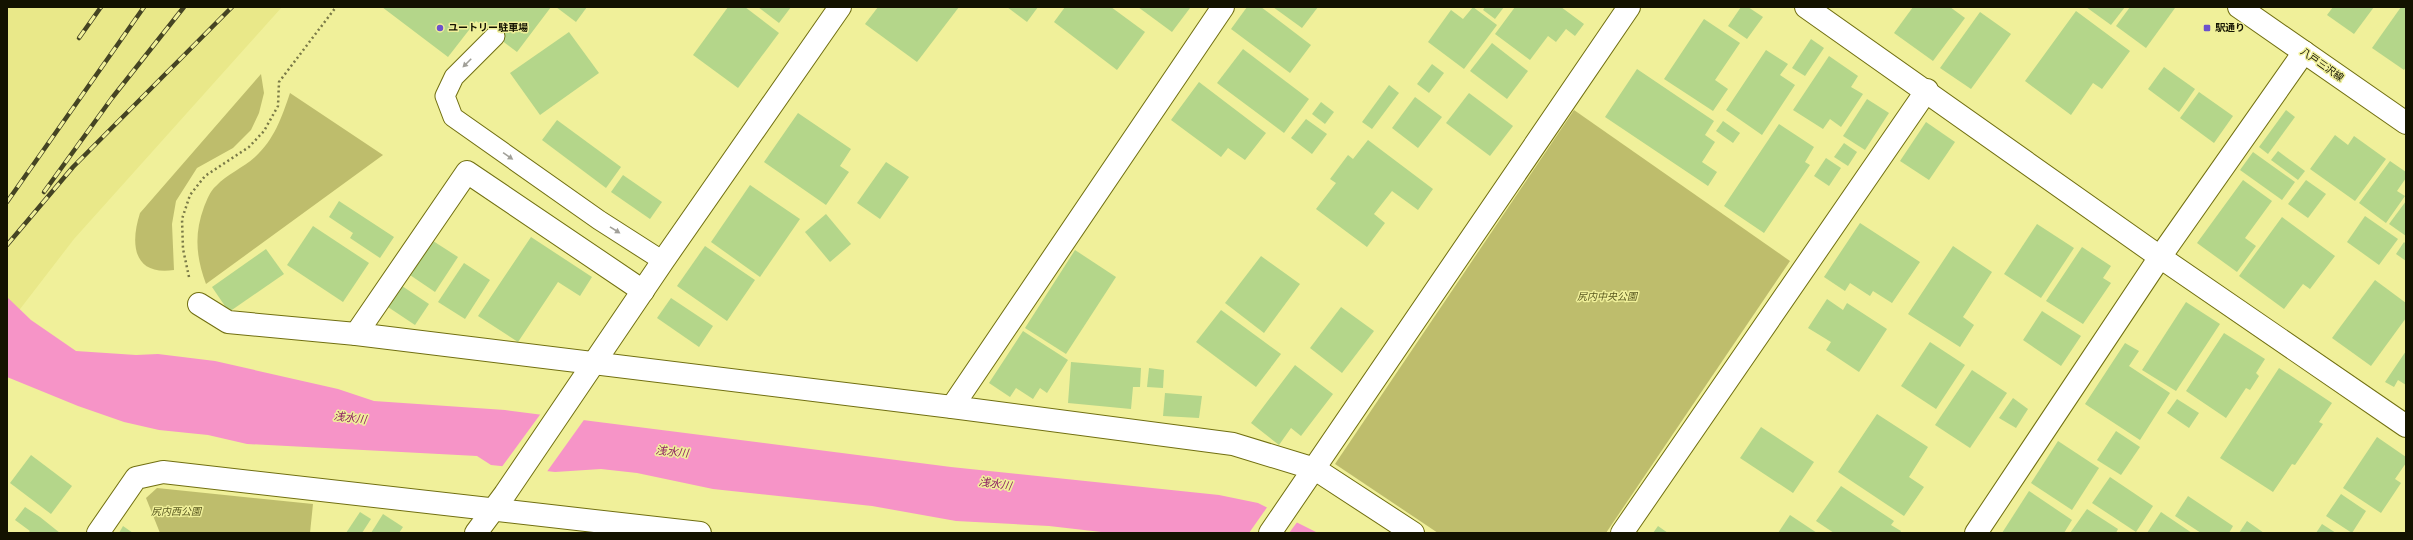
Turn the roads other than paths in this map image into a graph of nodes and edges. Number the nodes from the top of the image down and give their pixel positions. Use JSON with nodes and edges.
{"nodes":[{"id":1,"x":840,"y":7,"type":"edge"},
{"id":2,"x":1223,"y":7,"type":"edge"},
{"id":3,"x":1629,"y":7,"type":"edge"},
{"id":4,"x":1806,"y":7,"type":"edge"},
{"id":5,"x":2239,"y":7,"type":"edge"},
{"id":6,"x":495,"y":36,"type":"dead end"},
{"id":7,"x":2304,"y":52,"type":"junction"},
{"id":8,"x":1927,"y":90,"type":"junction"},
{"id":9,"x":2406,"y":123,"type":"edge"},
{"id":10,"x":2160,"y":257,"type":"junction"},
{"id":11,"x":663,"y":261,"type":"junction"},
{"id":12,"x":643,"y":291,"type":"junction"},
{"id":13,"x":199,"y":304,"type":"road end"},
{"id":14,"x":356,"y":334,"type":"junction"},
{"id":15,"x":590,"y":371,"type":"junction"},
{"id":16,"x":952,"y":406,"type":"junction"},
{"id":17,"x":2406,"y":426,"type":"edge"},
{"id":18,"x":1315,"y":469,"type":"junction"},
{"id":19,"x":499,"y":501,"type":"junction"},
{"id":20,"x":98,"y":533,"type":"edge"},
{"id":21,"x":476,"y":533,"type":"edge"},
{"id":22,"x":700,"y":533,"type":"edge"},
{"id":23,"x":1270,"y":533,"type":"edge"},
{"id":24,"x":1413,"y":533,"type":"edge"},
{"id":25,"x":1622,"y":533,"type":"edge"},
{"id":26,"x":1976,"y":533,"type":"edge"}],
"edges":[{"from":1,"to":11,"type":"street"},
{"from":2,"to":16,"type":"street"},
{"from":3,"to":18,"type":"street"},
{"from":4,"to":8,"type":"street"},
{"from":5,"to":7,"type":"street","name":"八戸三沢線"},
{"from":6,"to":11,"type":"lane","one_way":true},
{"from":7,"to":9,"type":"street","name":"八戸三沢線"},
{"from":7,"to":10,"type":"street"},
{"from":8,"to":10,"type":"street"},
{"from":8,"to":25,"type":"street"},
{"from":10,"to":17,"type":"street"},
{"from":10,"to":26,"type":"street"},
{"from":11,"to":12,"type":"street"},
{"from":12,"to":14,"type":"street"},
{"from":12,"to":15,"type":"street"},
{"from":13,"to":14,"type":"street"},
{"from":14,"to":15,"type":"street"},
{"from":15,"to":16,"type":"street"},
{"from":15,"to":19,"type":"street"},
{"from":16,"to":18,"type":"street"},
{"from":18,"to":23,"type":"street"},
{"from":18,"to":24,"type":"street"},
{"from":19,"to":20,"type":"street"},
{"from":19,"to":21,"type":"street"},
{"from":19,"to":22,"type":"street"}]}
